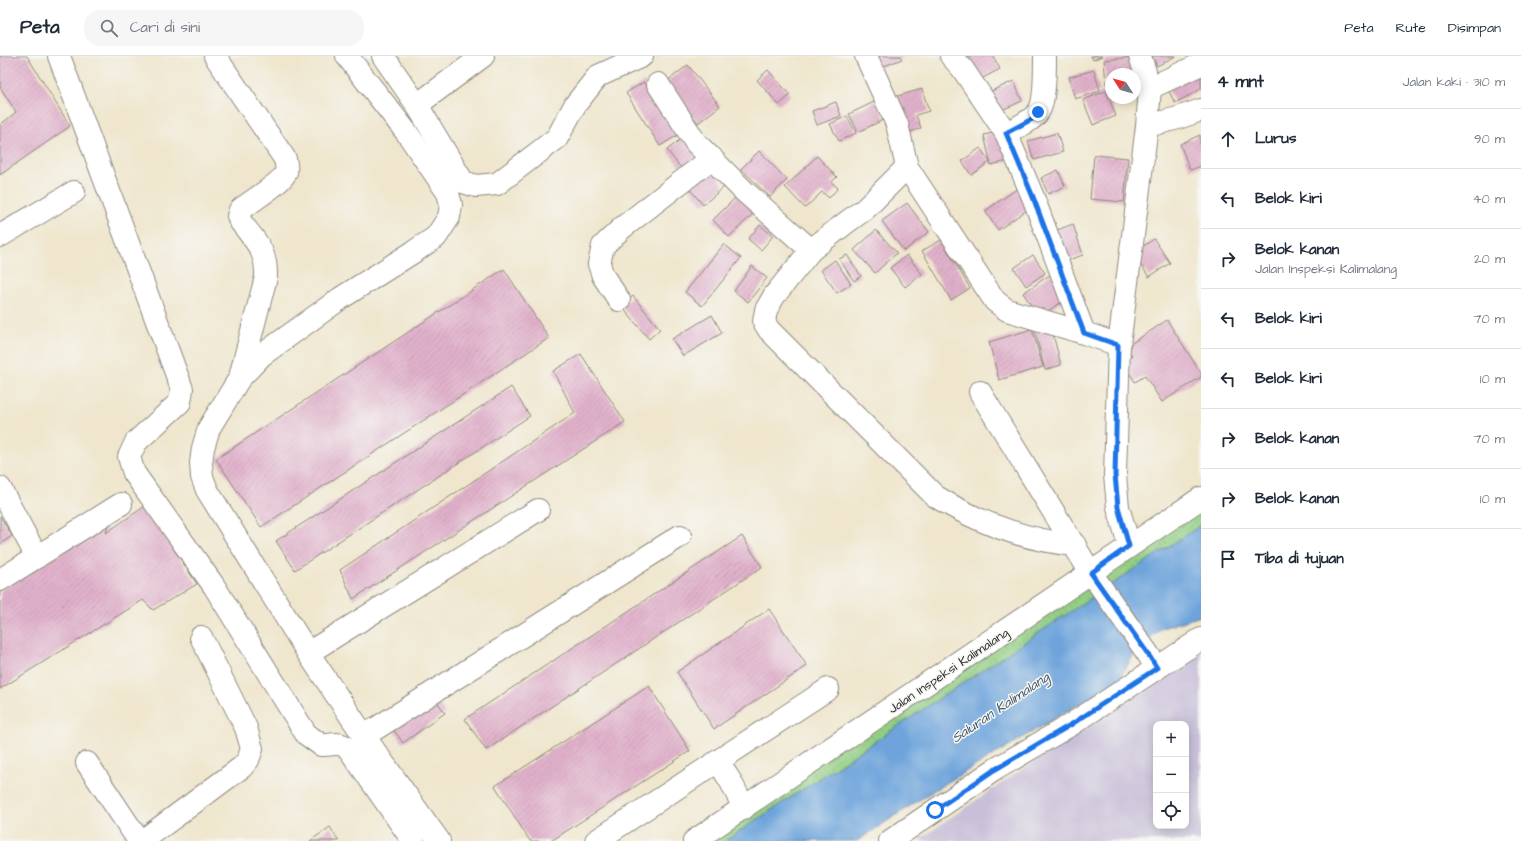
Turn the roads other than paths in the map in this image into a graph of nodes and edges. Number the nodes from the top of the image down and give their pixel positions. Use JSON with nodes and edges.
{"nodes":[{"id":1,"x":59,"y":56,"type":"edge"},
{"id":2,"x":215,"y":56,"type":"edge"},
{"id":3,"x":347,"y":56,"type":"edge"},
{"id":4,"x":383,"y":56,"type":"edge"},
{"id":5,"x":483,"y":56,"type":"edge"},
{"id":6,"x":642,"y":56,"type":"edge"},
{"id":7,"x":866,"y":56,"type":"edge"},
{"id":8,"x":952,"y":56,"type":"edge"},
{"id":9,"x":1045,"y":56,"type":"edge"},
{"id":10,"x":1140,"y":56,"type":"edge"},
{"id":11,"x":1201,"y":64,"type":"edge"},
{"id":12,"x":658,"y":84,"type":"dead end"},
{"id":13,"x":1150,"y":88,"type":"junction"},
{"id":14,"x":417,"y":105,"type":"junction"},
{"id":15,"x":1201,"y":110,"type":"edge"},
{"id":16,"x":1147,"y":126,"type":"junction"},
{"id":17,"x":1006,"y":133,"type":"junction"},
{"id":18,"x":712,"y":158,"type":"junction"},
{"id":19,"x":907,"y":167,"type":"junction"},
{"id":20,"x":74,"y":192,"type":"dead end"},
{"id":21,"x":0,"y":236,"type":"edge"},
{"id":22,"x":811,"y":250,"type":"junction"},
{"id":23,"x":619,"y":300,"type":"dead end"},
{"id":24,"x":1084,"y":333,"type":"junction"},
{"id":25,"x":1118,"y":345,"type":"junction"},
{"id":26,"x":239,"y":379,"type":"junction"},
{"id":27,"x":980,"y":392,"type":"dead end"},
{"id":28,"x":0,"y":488,"type":"edge"},
{"id":29,"x":1201,"y":498,"type":"edge"},
{"id":30,"x":121,"y":504,"type":"dead end"},
{"id":31,"x":538,"y":510,"type":"dead end"},
{"id":32,"x":680,"y":536,"type":"dead end"},
{"id":33,"x":1075,"y":545,"type":"junction"},
{"id":34,"x":1129,"y":546,"type":"junction"},
{"id":35,"x":37,"y":557,"type":"junction"},
{"id":36,"x":1095,"y":579,"type":"junction"},
{"id":37,"x":0,"y":580,"type":"edge"},
{"id":38,"x":201,"y":637,"type":"dead end"},
{"id":39,"x":1201,"y":639,"type":"edge"},
{"id":40,"x":308,"y":653,"type":"junction"},
{"id":41,"x":1152,"y":661,"type":"junction"},
{"id":42,"x":828,"y":689,"type":"dead end"},
{"id":43,"x":364,"y":736,"type":"junction"},
{"id":44,"x":718,"y":761,"type":"junction"},
{"id":45,"x":87,"y":763,"type":"dead end"},
{"id":46,"x":744,"y":808,"type":"junction"},
{"id":47,"x":139,"y":841,"type":"edge"},
{"id":48,"x":142,"y":841,"type":"edge"},
{"id":49,"x":413,"y":841,"type":"edge"},
{"id":50,"x":439,"y":841,"type":"edge"},
{"id":51,"x":596,"y":841,"type":"edge"},
{"id":52,"x":694,"y":841,"type":"edge"},
{"id":53,"x":890,"y":841,"type":"edge"}],
"edges":[{"from":1,"to":49,"type":"street"},
{"from":2,"to":26,"type":"street"},
{"from":3,"to":26,"type":"street"},
{"from":4,"to":14,"type":"street"},
{"from":5,"to":14,"type":"street"},
{"from":6,"to":14,"type":"street"},
{"from":7,"to":19,"type":"street"},
{"from":8,"to":17,"type":"street"},
{"from":9,"to":17,"type":"street"},
{"from":10,"to":13,"type":"street"},
{"from":11,"to":13,"type":"street"},
{"from":12,"to":18,"type":"street"},
{"from":13,"to":16,"type":"street"},
{"from":15,"to":16,"type":"street"},
{"from":16,"to":25,"type":"street"},
{"from":17,"to":24,"type":"street"},
{"from":18,"to":22,"type":"street"},
{"from":18,"to":23,"type":"street"},
{"from":19,"to":22,"type":"street"},
{"from":19,"to":24,"type":"street"},
{"from":20,"to":21,"type":"street"},
{"from":22,"to":33,"type":"street"},
{"from":24,"to":25,"type":"street"},
{"from":25,"to":34,"type":"street"},
{"from":26,"to":40,"type":"street"},
{"from":27,"to":33,"type":"street"},
{"from":28,"to":35,"type":"street"},
{"from":29,"to":34,"type":"street","name":"Jalan Inspeksi Kalimalang"},
{"from":30,"to":35,"type":"street"},
{"from":31,"to":40,"type":"street"},
{"from":32,"to":43,"type":"street"},
{"from":33,"to":36,"type":"street"},
{"from":34,"to":36,"type":"street","name":"Jalan Inspeksi Kalimalang"},
{"from":35,"to":37,"type":"street"},
{"from":36,"to":41,"type":"street"},
{"from":36,"to":46,"type":"street","name":"Jalan Inspeksi Kalimalang"},
{"from":38,"to":48,"type":"street"},
{"from":39,"to":41,"type":"street"},
{"from":40,"to":43,"type":"street"},
{"from":41,"to":53,"type":"street"},
{"from":42,"to":44,"type":"street"},
{"from":43,"to":50,"type":"street"},
{"from":44,"to":46,"type":"street"},
{"from":44,"to":51,"type":"street"},
{"from":45,"to":47,"type":"street"},
{"from":46,"to":52,"type":"street","name":"Jalan Inspeksi Kalimalang"}]}
